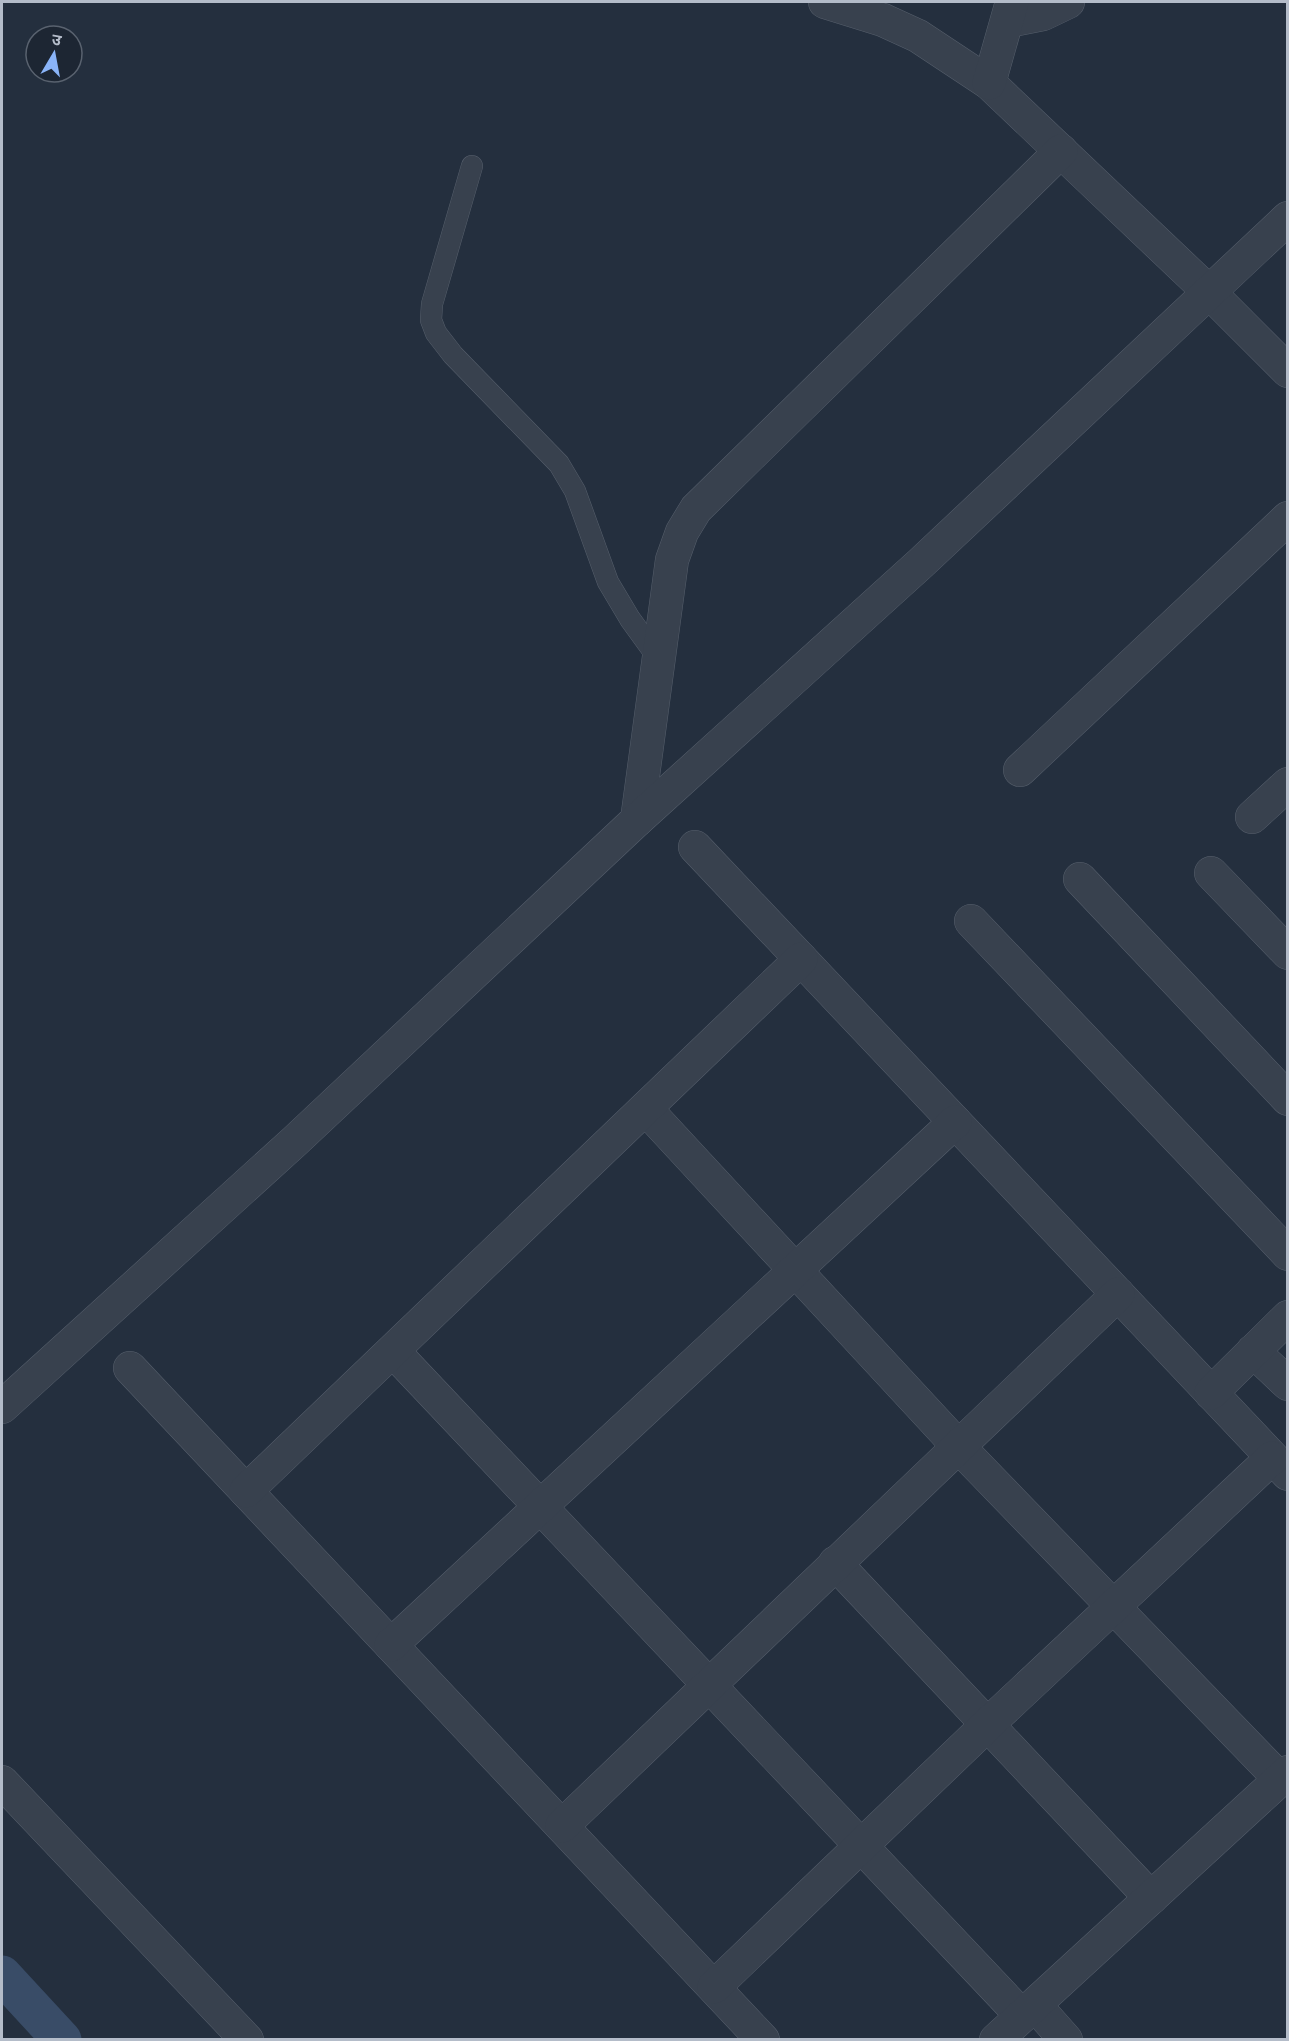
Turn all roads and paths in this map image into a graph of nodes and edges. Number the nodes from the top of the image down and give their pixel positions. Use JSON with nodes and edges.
{"nodes":[{"id":1,"x":825,"y":2,"type":"edge"},
{"id":2,"x":1068,"y":2,"type":"edge"},
{"id":3,"x":1010,"y":11,"type":"edge"},
{"id":4,"x":999,"y":92,"type":"junction"},
{"id":5,"x":1061,"y":151,"type":"junction"},
{"id":6,"x":472,"y":166,"type":"dead end"},
{"id":7,"x":1287,"y":218,"type":"edge"},
{"id":8,"x":1209,"y":292,"type":"junction"},
{"id":9,"x":1287,"y":371,"type":"edge"},
{"id":10,"x":1287,"y":518,"type":"edge"},
{"id":11,"x":659,"y":659,"type":"junction"},
{"id":12,"x":1020,"y":770,"type":"dead end"},
{"id":13,"x":1287,"y":784,"type":"edge"},
{"id":14,"x":1252,"y":817,"type":"dead end"},
{"id":15,"x":637,"y":820,"type":"junction"},
{"id":16,"x":695,"y":847,"type":"dead end"},
{"id":17,"x":1211,"y":873,"type":"dead end"},
{"id":18,"x":1080,"y":879,"type":"dead end"},
{"id":19,"x":971,"y":921,"type":"dead end"},
{"id":20,"x":1287,"y":953,"type":"edge"},
{"id":21,"x":801,"y":959,"type":"junction"},
{"id":22,"x":1287,"y":1098,"type":"edge"},
{"id":23,"x":646,"y":1109,"type":"junction"},
{"id":24,"x":955,"y":1122,"type":"junction"},
{"id":25,"x":1287,"y":1254,"type":"edge"},
{"id":26,"x":796,"y":1271,"type":"junction"},
{"id":27,"x":1118,"y":1294,"type":"junction"},
{"id":28,"x":1287,"y":1317,"type":"edge"},
{"id":29,"x":393,"y":1351,"type":"junction"},
{"id":30,"x":1253,"y":1351,"type":"junction"},
{"id":31,"x":130,"y":1368,"type":"dead end"},
{"id":32,"x":1287,"y":1384,"type":"edge"},
{"id":33,"x":1211,"y":1393,"type":"junction"},
{"id":34,"x":2,"y":1407,"type":"edge"},
{"id":35,"x":958,"y":1446,"type":"junction"},
{"id":36,"x":1280,"y":1466,"type":"edge"},
{"id":37,"x":246,"y":1491,"type":"junction"},
{"id":38,"x":541,"y":1508,"type":"junction"},
{"id":39,"x":835,"y":1563,"type":"junction"},
{"id":40,"x":1113,"y":1609,"type":"junction"},
{"id":41,"x":392,"y":1645,"type":"junction"},
{"id":42,"x":708,"y":1685,"type":"junction"},
{"id":43,"x":987,"y":1725,"type":"junction"},
{"id":44,"x":1284,"y":1776,"type":"edge"},
{"id":45,"x":2,"y":1782,"type":"edge"},
{"id":46,"x":562,"y":1826,"type":"junction"},
{"id":47,"x":862,"y":1847,"type":"junction"},
{"id":48,"x":1151,"y":1898,"type":"junction"},
{"id":49,"x":714,"y":1987,"type":"junction"},
{"id":50,"x":1028,"y":2010,"type":"junction"},
{"id":51,"x":247,"y":2040,"type":"edge"},
{"id":52,"x":763,"y":2040,"type":"edge"},
{"id":53,"x":996,"y":2040,"type":"edge"},
{"id":54,"x":1066,"y":2040,"type":"edge"}],
"edges":[{"from":1,"to":4,"type":"street"},
{"from":2,"to":3,"type":"street"},
{"from":3,"to":4,"type":"street"},
{"from":4,"to":5,"type":"street"},
{"from":5,"to":8,"type":"street"},
{"from":5,"to":11,"type":"street"},
{"from":6,"to":11,"type":"lane"},
{"from":7,"to":8,"type":"street"},
{"from":8,"to":9,"type":"street"},
{"from":8,"to":15,"type":"street"},
{"from":10,"to":12,"type":"street"},
{"from":11,"to":15,"type":"street"},
{"from":13,"to":14,"type":"street"},
{"from":15,"to":34,"type":"street"},
{"from":16,"to":21,"type":"street"},
{"from":17,"to":20,"type":"street"},
{"from":18,"to":22,"type":"street"},
{"from":19,"to":25,"type":"street"},
{"from":21,"to":23,"type":"street"},
{"from":21,"to":24,"type":"street"},
{"from":23,"to":26,"type":"street"},
{"from":23,"to":29,"type":"street"},
{"from":24,"to":26,"type":"street"},
{"from":24,"to":27,"type":"street"},
{"from":26,"to":35,"type":"street"},
{"from":26,"to":38,"type":"street"},
{"from":27,"to":33,"type":"street"},
{"from":27,"to":35,"type":"street"},
{"from":28,"to":30,"type":"street"},
{"from":29,"to":37,"type":"street"},
{"from":29,"to":38,"type":"street"},
{"from":30,"to":32,"type":"street"},
{"from":30,"to":33,"type":"street"},
{"from":31,"to":37,"type":"street"},
{"from":33,"to":36,"type":"street"},
{"from":35,"to":39,"type":"street"},
{"from":35,"to":40,"type":"street"},
{"from":36,"to":40,"type":"street"},
{"from":37,"to":41,"type":"street"},
{"from":38,"to":41,"type":"street"},
{"from":38,"to":42,"type":"street"},
{"from":39,"to":42,"type":"street"},
{"from":39,"to":43,"type":"street"},
{"from":40,"to":43,"type":"street"},
{"from":40,"to":44,"type":"street"},
{"from":41,"to":46,"type":"street"},
{"from":42,"to":46,"type":"street"},
{"from":42,"to":47,"type":"street"},
{"from":43,"to":47,"type":"street"},
{"from":43,"to":48,"type":"street"},
{"from":44,"to":48,"type":"street"},
{"from":45,"to":51,"type":"street"},
{"from":46,"to":49,"type":"street"},
{"from":47,"to":49,"type":"street"},
{"from":47,"to":50,"type":"street"},
{"from":48,"to":50,"type":"street"},
{"from":49,"to":52,"type":"street"},
{"from":50,"to":53,"type":"street"},
{"from":50,"to":54,"type":"street"}]}
